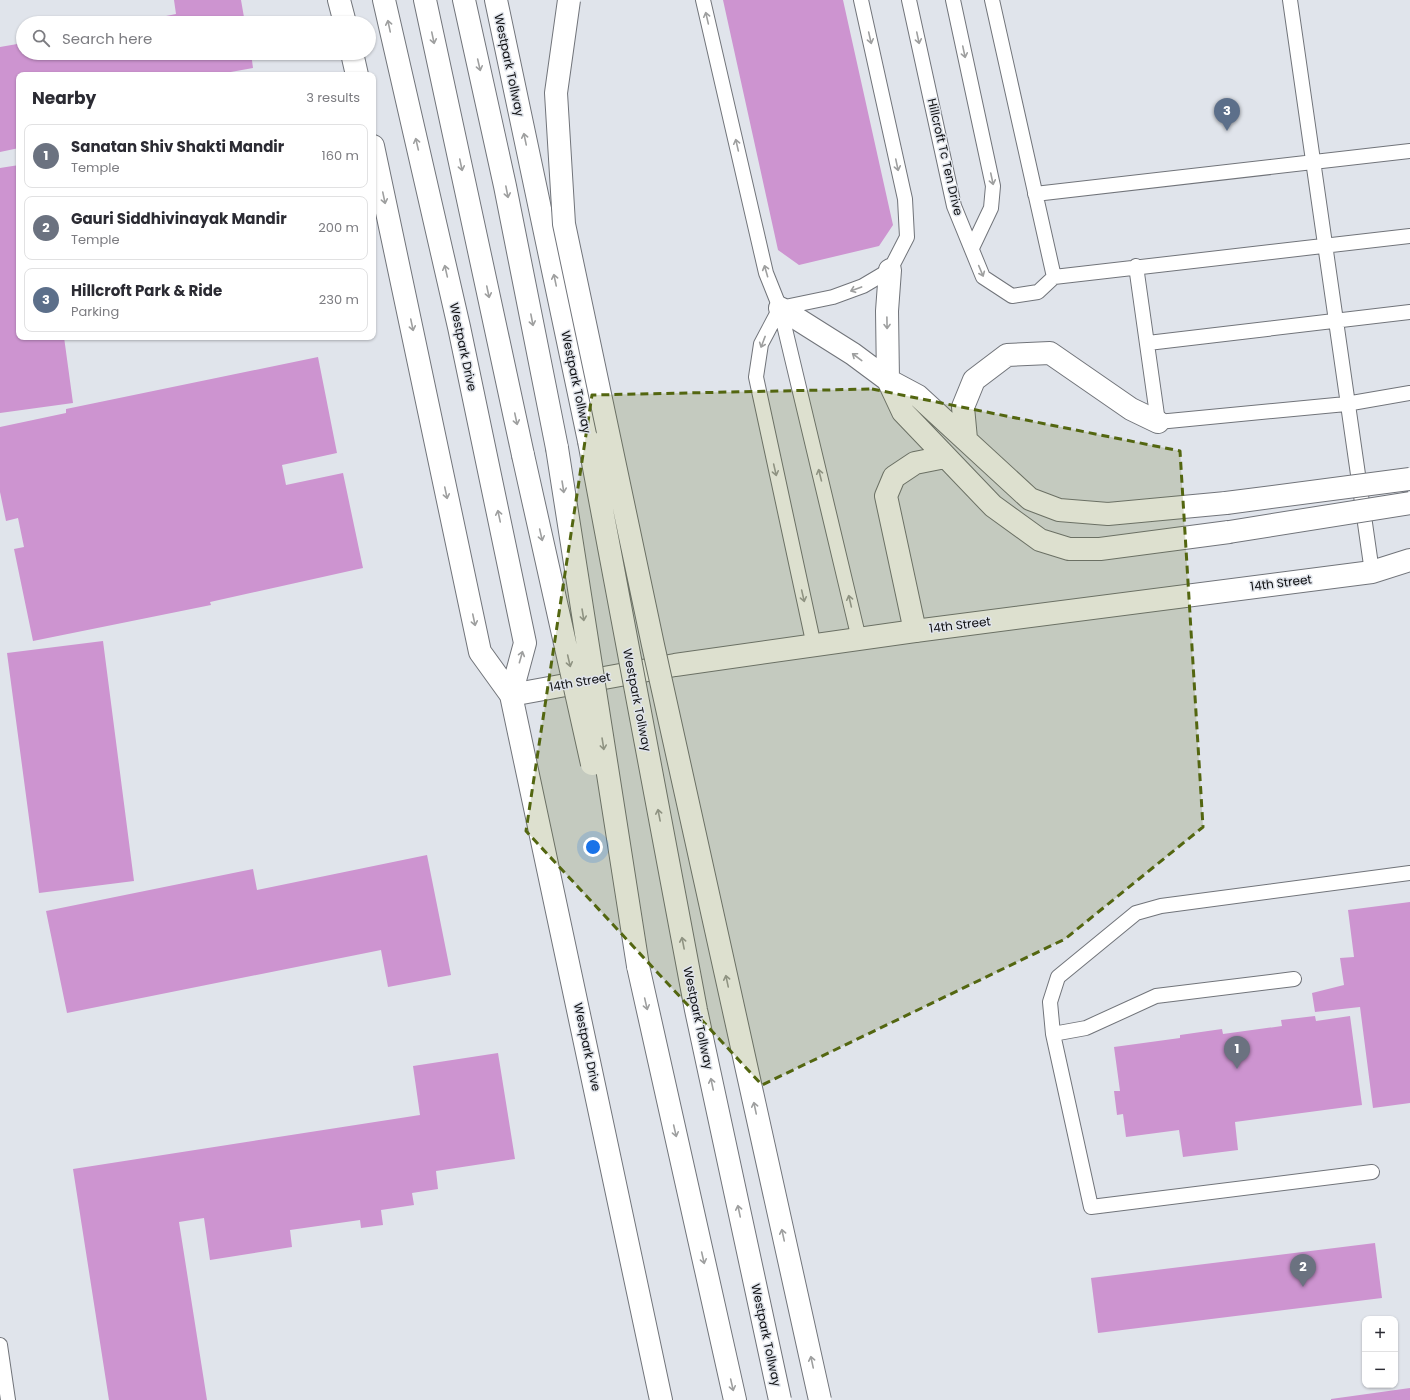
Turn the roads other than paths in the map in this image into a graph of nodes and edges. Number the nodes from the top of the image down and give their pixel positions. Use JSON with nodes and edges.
{"nodes":[{"id":1,"x":339,"y":0,"type":"edge"},
{"id":2,"x":384,"y":0,"type":"edge"},
{"id":3,"x":425,"y":0,"type":"edge"},
{"id":4,"x":464,"y":0,"type":"edge"},
{"id":5,"x":496,"y":0,"type":"edge"},
{"id":6,"x":569,"y":0,"type":"edge"},
{"id":7,"x":703,"y":0,"type":"edge"},
{"id":8,"x":861,"y":0,"type":"edge"},
{"id":9,"x":909,"y":0,"type":"edge"},
{"id":10,"x":953,"y":0,"type":"edge"},
{"id":11,"x":992,"y":0,"type":"edge"},
{"id":12,"x":1290,"y":0,"type":"edge"},
{"id":13,"x":343,"y":16,"type":"edge"},
{"id":14,"x":354,"y":60,"type":"edge"},
{"id":15,"x":356,"y":72,"type":"edge"},
{"id":16,"x":1410,"y":151,"type":"edge"},
{"id":17,"x":376,"y":160,"type":"edge"},
{"id":18,"x":1314,"y":162,"type":"junction"},
{"id":19,"x":1035,"y":194,"type":"junction"},
{"id":20,"x":1410,"y":236,"type":"edge"},
{"id":21,"x":1325,"y":246,"type":"junction"},
{"id":22,"x":972,"y":248,"type":"junction"},
{"id":23,"x":1136,"y":266,"type":"junction"},
{"id":24,"x":890,"y":270,"type":"junction"},
{"id":25,"x":1054,"y":277,"type":"junction"},
{"id":26,"x":780,"y":308,"type":"junction"},
{"id":27,"x":1410,"y":312,"type":"edge"},
{"id":28,"x":1336,"y":321,"type":"junction"},
{"id":29,"x":1148,"y":343,"type":"junction"},
{"id":30,"x":888,"y":380,"type":"junction"},
{"id":31,"x":1410,"y":393,"type":"edge"},
{"id":32,"x":1346,"y":404,"type":"junction"},
{"id":33,"x":1158,"y":422,"type":"junction"},
{"id":34,"x":966,"y":439,"type":"junction"},
{"id":35,"x":945,"y":457,"type":"junction"},
{"id":36,"x":1410,"y":478,"type":"edge"},
{"id":37,"x":1410,"y":503,"type":"edge"},
{"id":38,"x":1410,"y":560,"type":"edge"},
{"id":39,"x":1372,"y":572,"type":"junction"},
{"id":40,"x":915,"y":631,"type":"junction"},
{"id":41,"x":859,"y":639,"type":"junction"},
{"id":42,"x":814,"y":646,"type":"junction"},
{"id":43,"x":510,"y":694,"type":"junction"},
{"id":44,"x":1410,"y":873,"type":"edge"},
{"id":45,"x":638,"y":966,"type":"junction"},
{"id":46,"x":1294,"y":979,"type":"dead end"},
{"id":47,"x":1053,"y":1034,"type":"junction"},
{"id":48,"x":1372,"y":1172,"type":"dead end"},
{"id":49,"x":0,"y":1345,"type":"edge"},
{"id":50,"x":8,"y":1400,"type":"edge"},
{"id":51,"x":661,"y":1400,"type":"edge"},
{"id":52,"x":735,"y":1400,"type":"edge"},
{"id":53,"x":780,"y":1400,"type":"edge"},
{"id":54,"x":820,"y":1400,"type":"edge"}],
"edges":[{"from":1,"to":13,"type":"main road"},
{"from":43,"to":2,"type":"main road","name":"Westpark Drive","one_way":true},
{"from":3,"to":45,"type":"main road","one_way":true,"bridge":true},
{"from":4,"to":45,"type":"main road","one_way":true,"bridge":true},
{"from":53,"to":5,"type":"main road","name":"Westpark Tollway","one_way":true,"bridge":true},
{"from":54,"to":6,"type":"main road","one_way":true,"bridge":true},
{"from":26,"to":7,"type":"lane","one_way":true},
{"from":8,"to":24,"type":"lane","one_way":true},
{"from":9,"to":22,"type":"lane","name":"Hillcroft Tc Ten Drive","one_way":true},
{"from":10,"to":22,"type":"lane","one_way":true},
{"from":11,"to":19,"type":"lane"},
{"from":12,"to":18,"type":"lane"},
{"from":14,"to":15,"type":"main road"},
{"from":16,"to":18,"type":"lane"},
{"from":17,"to":43,"type":"main road","name":"Westpark Drive","one_way":true},
{"from":18,"to":19,"type":"lane"},
{"from":18,"to":21,"type":"lane"},
{"from":19,"to":25,"type":"lane"},
{"from":20,"to":21,"type":"lane"},
{"from":21,"to":23,"type":"lane"},
{"from":21,"to":28,"type":"lane"},
{"from":22,"to":25,"type":"lane","name":"Hillcroft Tc Ten Drive","one_way":true},
{"from":23,"to":25,"type":"lane"},
{"from":23,"to":29,"type":"lane"},
{"from":24,"to":26,"type":"lane","one_way":true},
{"from":24,"to":30,"type":"main road","one_way":true},
{"from":30,"to":26,"type":"main road","one_way":true},
{"from":41,"to":26,"type":"lane","one_way":true},
{"from":26,"to":42,"type":"lane","one_way":true},
{"from":27,"to":28,"type":"lane"},
{"from":28,"to":29,"type":"lane"},
{"from":28,"to":32,"type":"lane"},
{"from":29,"to":33,"type":"lane"},
{"from":30,"to":34,"type":"main road"},
{"from":30,"to":35,"type":"main road"},
{"from":31,"to":32,"type":"lane"},
{"from":32,"to":33,"type":"lane"},
{"from":32,"to":39,"type":"lane"},
{"from":33,"to":34,"type":"main road"},
{"from":34,"to":36,"type":"main road","bridge":true},
{"from":35,"to":37,"type":"main road","bridge":true},
{"from":35,"to":40,"type":"main road"},
{"from":38,"to":39,"type":"main road","name":"14th Street"},
{"from":39,"to":40,"type":"main road","name":"14th Street"},
{"from":40,"to":41,"type":"main road","name":"14th Street"},
{"from":41,"to":42,"type":"main road","name":"14th Street"},
{"from":42,"to":43,"type":"main road","name":"14th Street"},
{"from":43,"to":51,"type":"main road","name":"Westpark Drive"},
{"from":44,"to":47,"type":"lane"},
{"from":45,"to":52,"type":"main road","one_way":true},
{"from":46,"to":47,"type":"lane"},
{"from":47,"to":48,"type":"lane"},
{"from":49,"to":50,"type":"lane"}]}
